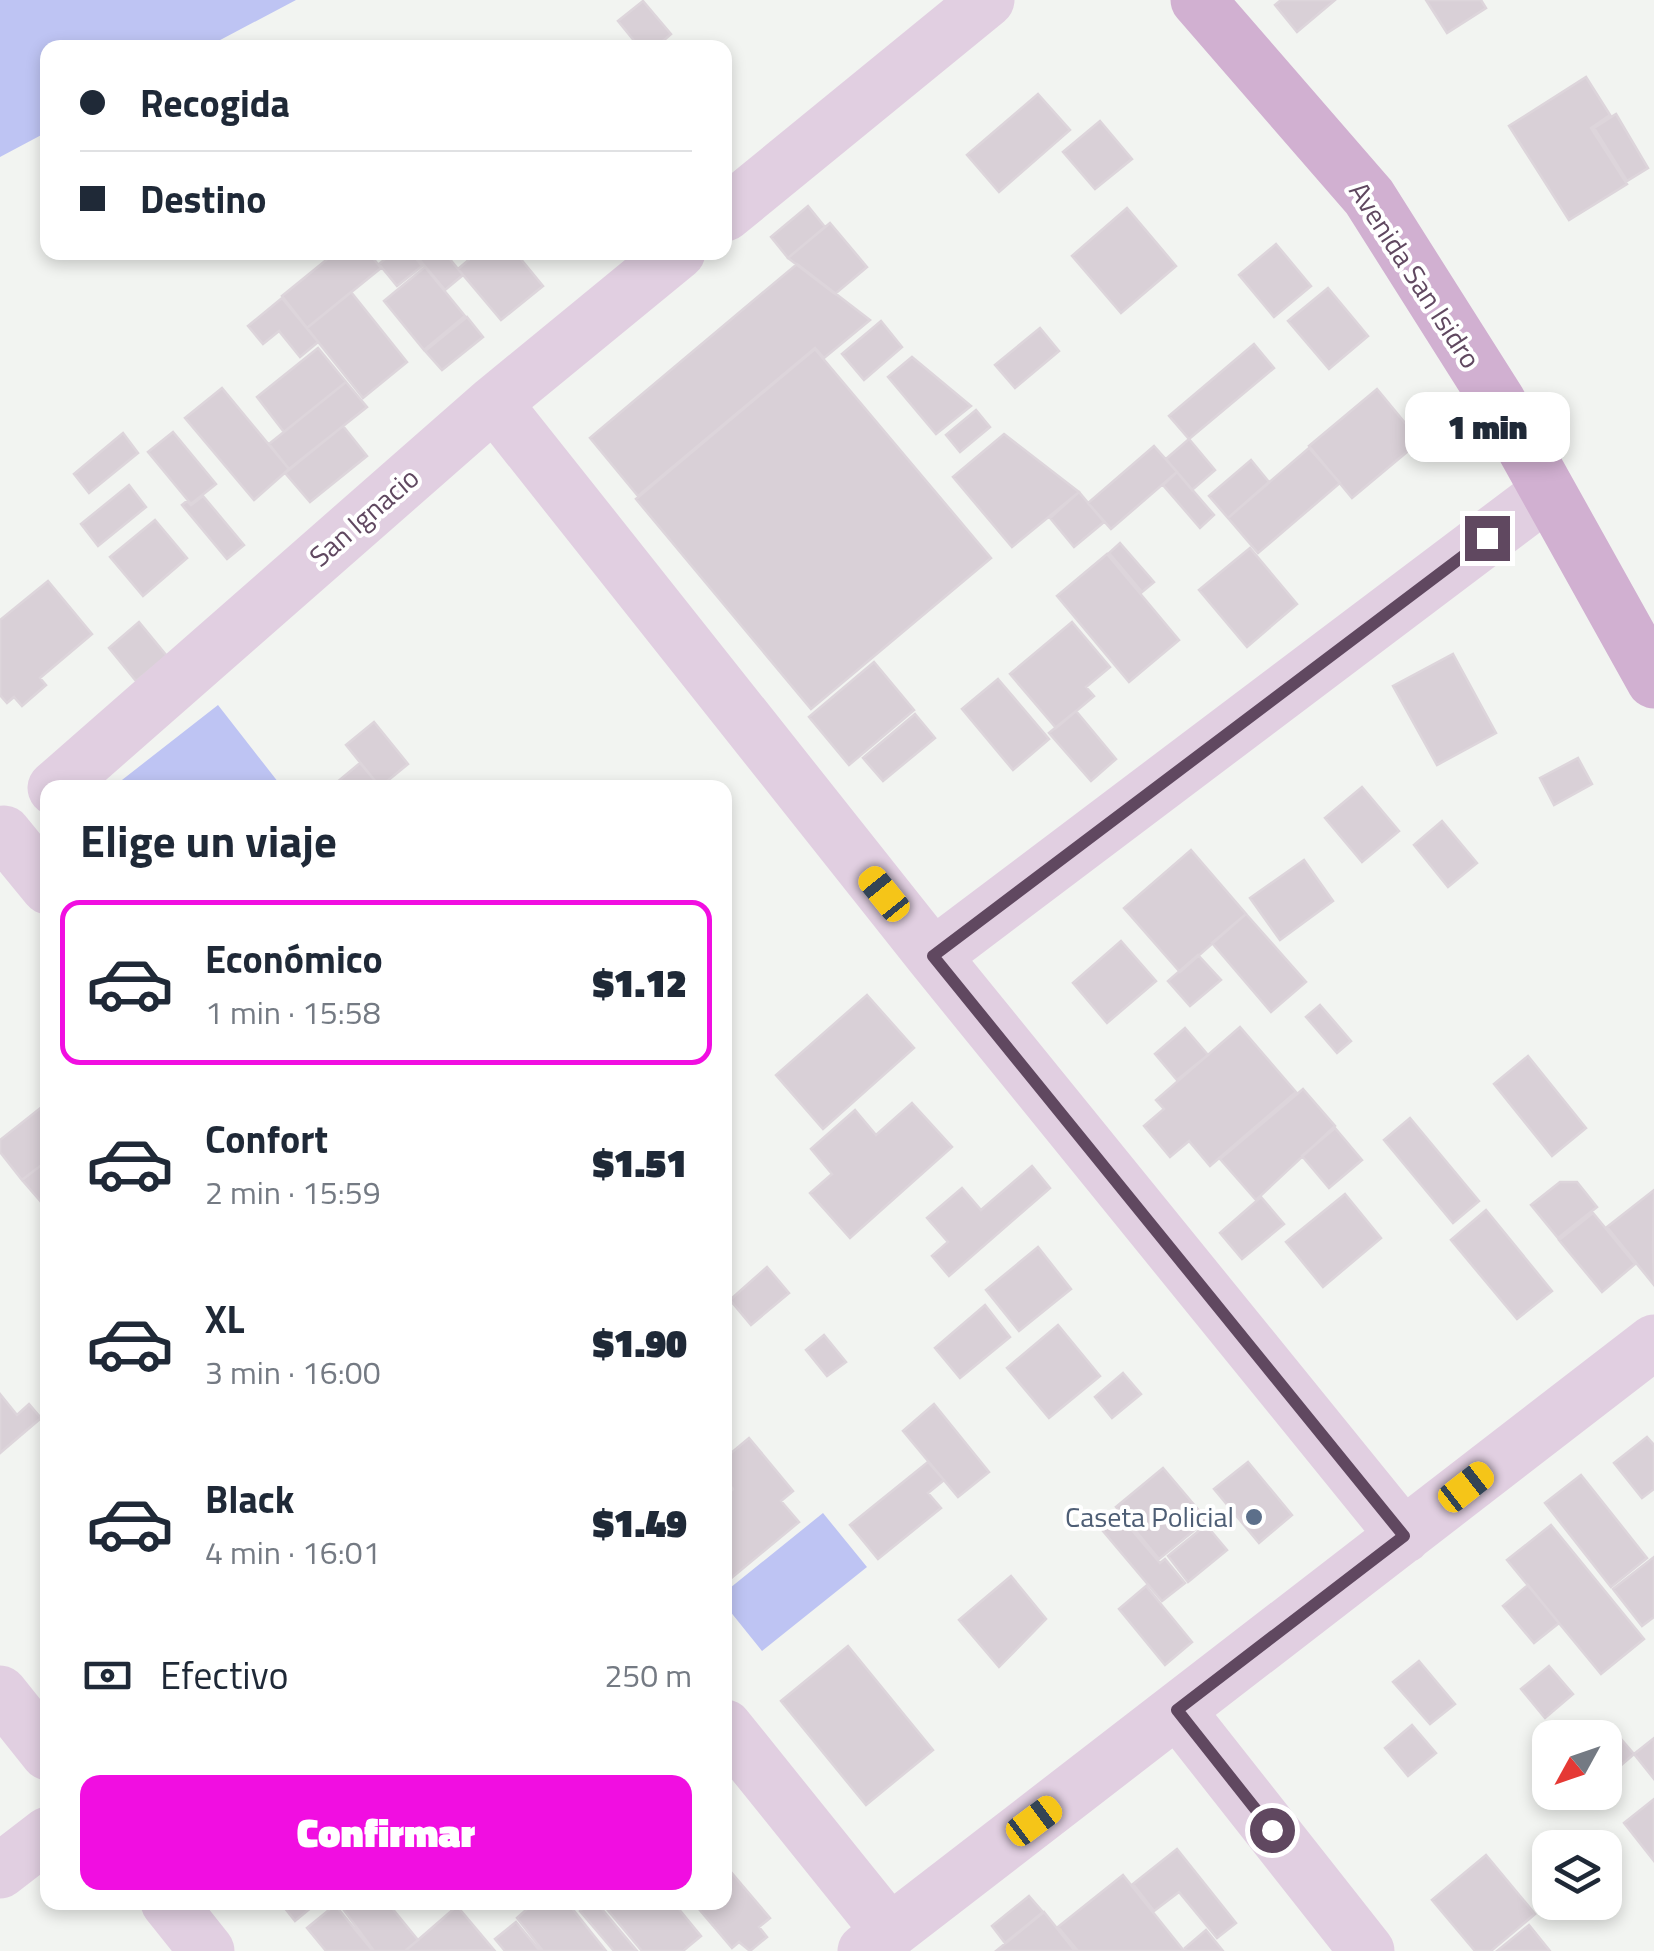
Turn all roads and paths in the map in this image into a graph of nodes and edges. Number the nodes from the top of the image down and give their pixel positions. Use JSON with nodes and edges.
{"nodes":[{"id":1,"x":987,"y":0,"type":"edge"},
{"id":2,"x":1198,"y":0,"type":"edge"},
{"id":3,"x":732,"y":208,"type":"edge"},
{"id":4,"x":668,"y":260,"type":"edge"},
{"id":5,"x":494,"y":403,"type":"junction"},
{"id":6,"x":1548,"y":492,"type":"junction"},
{"id":7,"x":1654,"y":681,"type":"edge"},
{"id":8,"x":65,"y":780,"type":"edge"},
{"id":9,"x":40,"y":801,"type":"edge"},
{"id":10,"x":2,"y":834,"type":"edge"},
{"id":11,"x":40,"y":879,"type":"edge"},
{"id":12,"x":933,"y":956,"type":"junction"},
{"id":13,"x":1654,"y":1342,"type":"edge"},
{"id":14,"x":1404,"y":1536,"type":"junction"},
{"id":15,"x":0,"y":1693,"type":"edge"},
{"id":16,"x":1177,"y":1710,"type":"junction"},
{"id":17,"x":732,"y":1737,"type":"edge"},
{"id":18,"x":40,"y":1743,"type":"edge"},
{"id":19,"x":40,"y":1840,"type":"edge"},
{"id":20,"x":0,"y":1871,"type":"edge"},
{"id":21,"x":174,"y":1910,"type":"edge"},
{"id":22,"x":878,"y":1941,"type":"edge"},
{"id":23,"x":207,"y":1951,"type":"edge"},
{"id":24,"x":1368,"y":1951,"type":"edge"}],
"edges":[{"from":1,"to":3,"type":"street"},
{"from":2,"to":6,"type":"main road","name":"Avenida San Isidro"},
{"from":4,"to":5,"type":"street","name":"San Ignacio"},
{"from":5,"to":8,"type":"street","name":"San Ignacio"},
{"from":5,"to":12,"type":"street"},
{"from":6,"to":7,"type":"main road","name":"Avenida San Isidro"},
{"from":6,"to":12,"type":"street"},
{"from":9,"to":10,"type":"street"},
{"from":10,"to":11,"type":"street"},
{"from":12,"to":14,"type":"street"},
{"from":13,"to":14,"type":"street"},
{"from":14,"to":16,"type":"street"},
{"from":15,"to":18,"type":"street"},
{"from":16,"to":22,"type":"street"},
{"from":16,"to":24,"type":"street"},
{"from":17,"to":22,"type":"street"},
{"from":19,"to":20,"type":"street"},
{"from":21,"to":23,"type":"street"}]}
